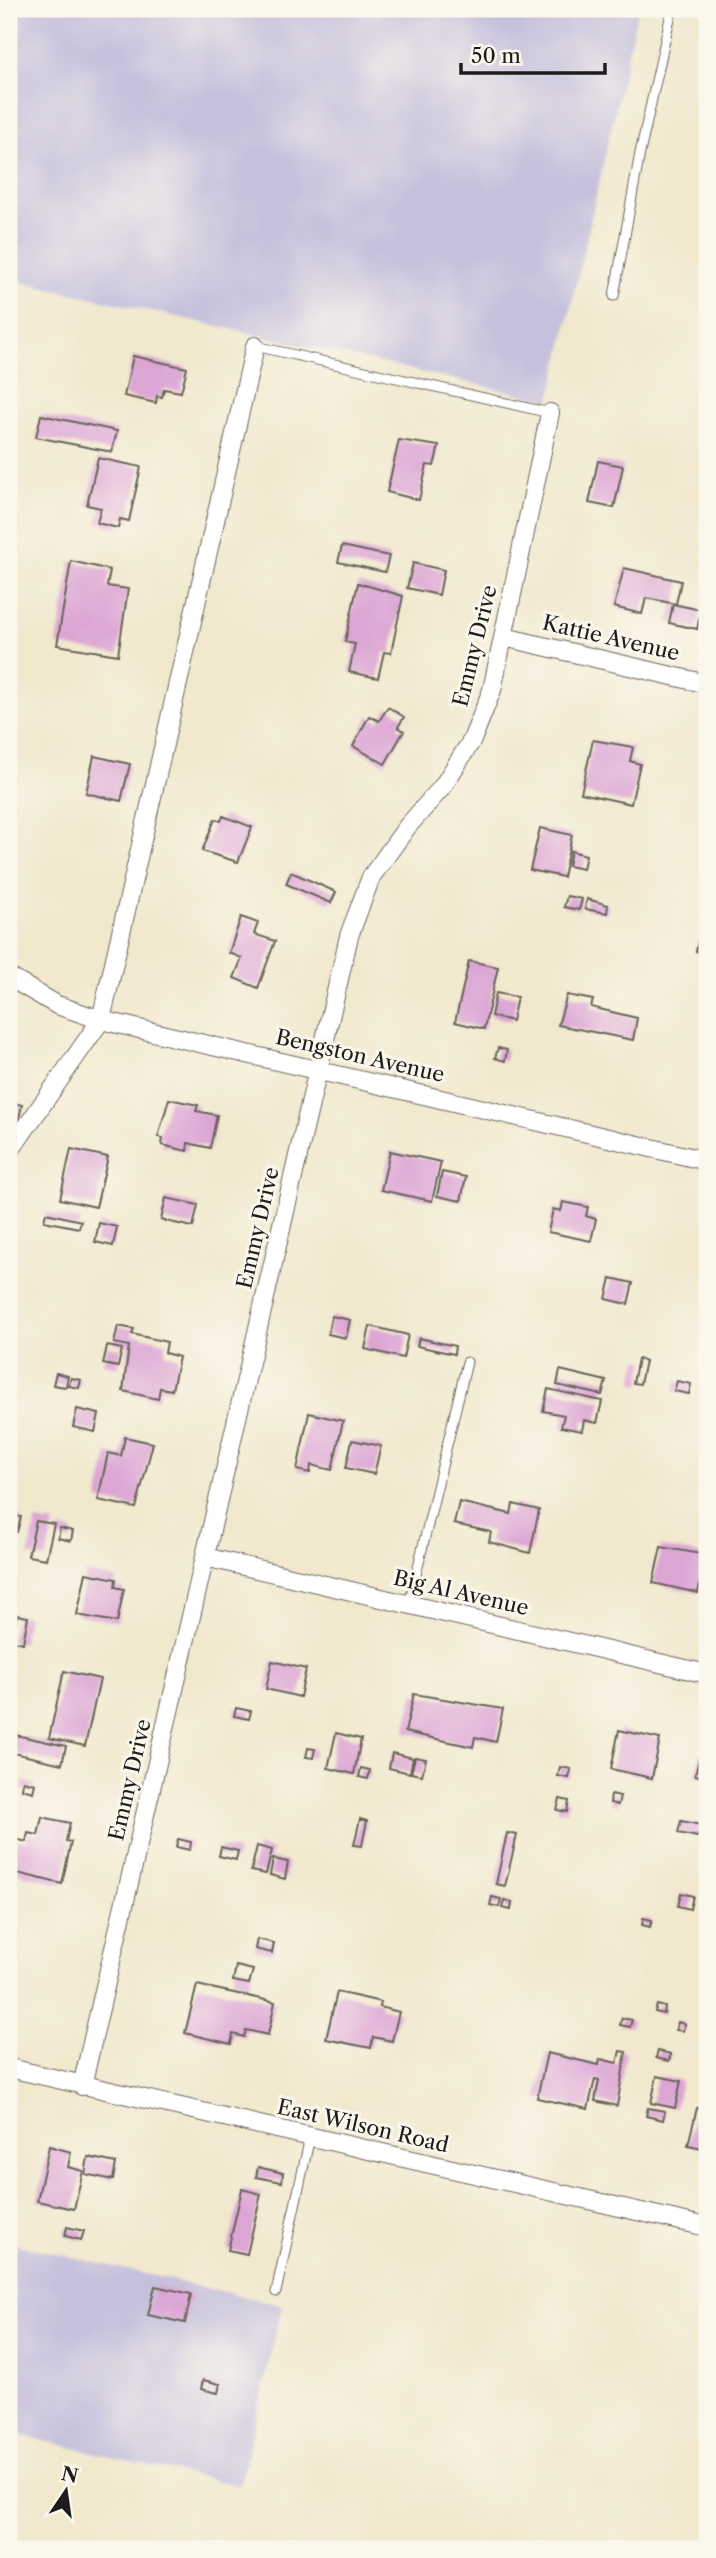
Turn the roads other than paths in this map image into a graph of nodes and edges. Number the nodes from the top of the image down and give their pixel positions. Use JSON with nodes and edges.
{"nodes":[{"id":1,"x":672,"y":9,"type":"edge"},
{"id":2,"x":614,"y":296,"type":"dead end"},
{"id":3,"x":255,"y":346,"type":"joint"},
{"id":4,"x":550,"y":413,"type":"joint"},
{"id":5,"x":504,"y":637,"type":"junction"},
{"id":6,"x":707,"y":684,"type":"edge"},
{"id":7,"x":9,"y":977,"type":"edge"},
{"id":8,"x":101,"y":1020,"type":"junction"},
{"id":9,"x":318,"y":1070,"type":"junction"},
{"id":10,"x":9,"y":1152,"type":"edge"},
{"id":11,"x":707,"y":1161,"type":"edge"},
{"id":12,"x":467,"y":1362,"type":"dead end"},
{"id":13,"x":205,"y":1557,"type":"junction"},
{"id":14,"x":409,"y":1604,"type":"junction"},
{"id":15,"x":707,"y":1674,"type":"edge"},
{"id":16,"x":9,"y":2068,"type":"edge"},
{"id":17,"x":82,"y":2085,"type":"junction"},
{"id":18,"x":310,"y":2137,"type":"junction"},
{"id":19,"x":707,"y":2227,"type":"edge"},
{"id":20,"x":276,"y":2292,"type":"dead end"}],
"edges":[{"from":1,"to":2,"type":"lane"},
{"from":3,"to":4,"type":"lane"},
{"from":3,"to":8,"type":"street"},
{"from":4,"to":5,"type":"street","name":"Emmy Drive"},
{"from":5,"to":6,"type":"street","name":"Kattie Avenue"},
{"from":5,"to":9,"type":"street","name":"Emmy Drive"},
{"from":7,"to":8,"type":"street","name":"Bengston Avenue"},
{"from":8,"to":9,"type":"street","name":"Bengston Avenue"},
{"from":8,"to":10,"type":"street"},
{"from":9,"to":11,"type":"street","name":"Bengston Avenue"},
{"from":9,"to":13,"type":"street","name":"Emmy Drive"},
{"from":12,"to":14,"type":"lane"},
{"from":13,"to":14,"type":"street","name":"Big Al Avenue"},
{"from":13,"to":17,"type":"street","name":"Emmy Drive"},
{"from":14,"to":15,"type":"street","name":"Big Al Avenue"},
{"from":16,"to":17,"type":"street","name":"East Wilson Road"},
{"from":17,"to":18,"type":"street","name":"East Wilson Road"},
{"from":18,"to":19,"type":"street","name":"East Wilson Road"},
{"from":18,"to":20,"type":"lane"}]}
